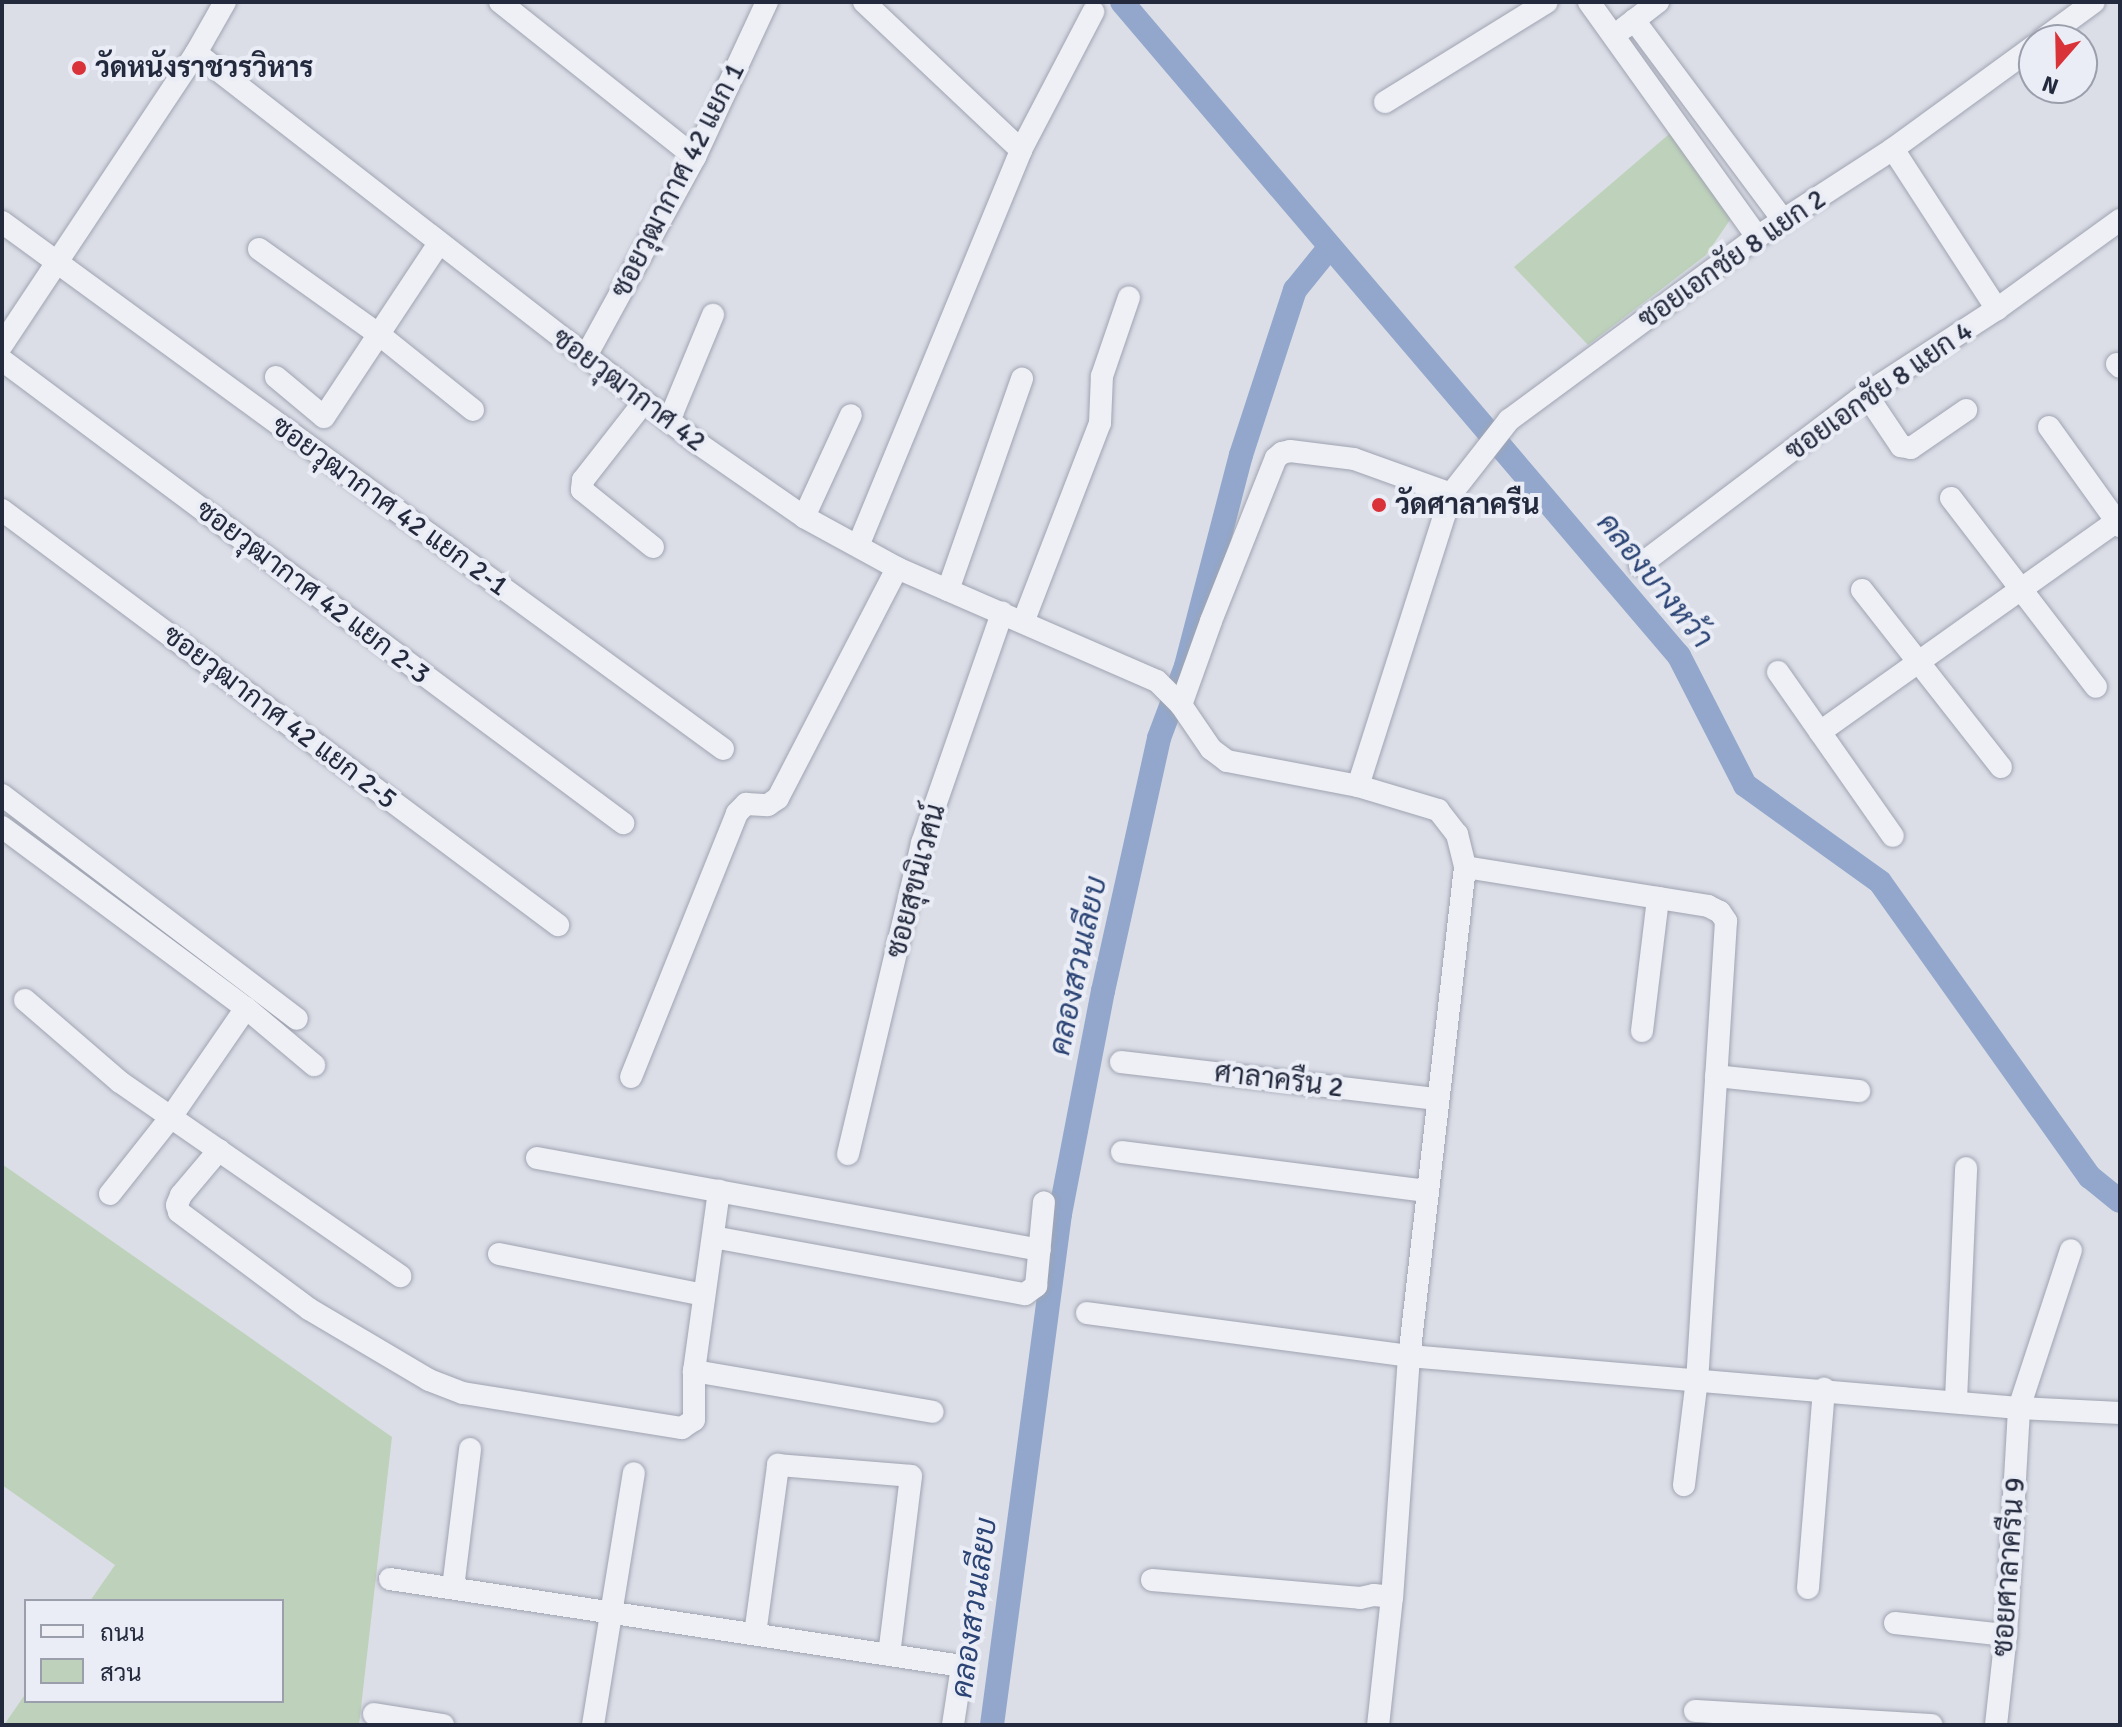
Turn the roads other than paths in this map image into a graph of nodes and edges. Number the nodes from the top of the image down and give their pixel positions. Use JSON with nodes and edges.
{"nodes":[{"id":1,"x":225,"y":2,"type":"edge"},
{"id":2,"x":500,"y":2,"type":"edge"},
{"id":3,"x":767,"y":2,"type":"edge"},
{"id":4,"x":864,"y":2,"type":"edge"},
{"id":5,"x":1547,"y":2,"type":"edge"},
{"id":6,"x":1589,"y":2,"type":"edge"},
{"id":7,"x":1658,"y":2,"type":"edge"},
{"id":8,"x":2094,"y":2,"type":"edge"},
{"id":9,"x":1093,"y":12,"type":"dead end"},
{"id":10,"x":1634,"y":20,"type":"junction"},
{"id":11,"x":2064,"y":24,"type":"edge"},
{"id":12,"x":1612,"y":36,"type":"junction"},
{"id":13,"x":196,"y":53,"type":"junction"},
{"id":14,"x":2018,"y":58,"type":"edge"},
{"id":15,"x":1385,"y":102,"type":"dead end"},
{"id":16,"x":1893,"y":149,"type":"junction"},
{"id":17,"x":1021,"y":150,"type":"junction"},
{"id":18,"x":695,"y":157,"type":"junction"},
{"id":19,"x":1783,"y":220,"type":"junction"},
{"id":20,"x":2120,"y":220,"type":"edge"},
{"id":21,"x":2,"y":222,"type":"edge"},
{"id":22,"x":1757,"y":237,"type":"junction"},
{"id":23,"x":438,"y":245,"type":"junction"},
{"id":24,"x":259,"y":249,"type":"dead end"},
{"id":25,"x":56,"y":263,"type":"junction"},
{"id":26,"x":1129,"y":297,"type":"dead end"},
{"id":27,"x":1997,"y":309,"type":"junction"},
{"id":28,"x":713,"y":315,"type":"dead end"},
{"id":29,"x":381,"y":336,"type":"junction"},
{"id":30,"x":2,"y":345,"type":"edge"},
{"id":31,"x":586,"y":356,"type":"junction"},
{"id":32,"x":2,"y":360,"type":"edge"},
{"id":33,"x":276,"y":377,"type":"dead end"},
{"id":34,"x":1022,"y":379,"type":"dead end"},
{"id":35,"x":1866,"y":394,"type":"junction"},
{"id":36,"x":644,"y":402,"type":"junction"},
{"id":37,"x":473,"y":410,"type":"dead end"},
{"id":38,"x":1966,"y":410,"type":"dead end"},
{"id":39,"x":851,"y":415,"type":"dead end"},
{"id":40,"x":669,"y":421,"type":"junction"},
{"id":41,"x":2049,"y":427,"type":"dead end"},
{"id":42,"x":1451,"y":494,"type":"junction"},
{"id":43,"x":1951,"y":498,"type":"dead end"},
{"id":44,"x":2,"y":510,"type":"edge"},
{"id":45,"x":804,"y":517,"type":"junction"},
{"id":46,"x":2119,"y":522,"type":"edge"},
{"id":47,"x":858,"y":546,"type":"junction"},
{"id":48,"x":653,"y":547,"type":"dead end"},
{"id":49,"x":1640,"y":565,"type":"dead end"},
{"id":50,"x":897,"y":568,"type":"junction"},
{"id":51,"x":2021,"y":589,"type":"junction"},
{"id":52,"x":948,"y":590,"type":"junction"},
{"id":53,"x":1862,"y":590,"type":"dead end"},
{"id":54,"x":1002,"y":613,"type":"junction"},
{"id":55,"x":1024,"y":620,"type":"junction"},
{"id":56,"x":1919,"y":662,"type":"junction"},
{"id":57,"x":1778,"y":672,"type":"dead end"},
{"id":58,"x":2096,"y":687,"type":"dead end"},
{"id":59,"x":1179,"y":703,"type":"junction"},
{"id":60,"x":1820,"y":732,"type":"junction"},
{"id":61,"x":723,"y":749,"type":"dead end"},
{"id":62,"x":2001,"y":767,"type":"dead end"},
{"id":63,"x":1358,"y":786,"type":"junction"},
{"id":64,"x":2,"y":795,"type":"edge"},
{"id":65,"x":623,"y":823,"type":"dead end"},
{"id":66,"x":2,"y":827,"type":"edge"},
{"id":67,"x":1893,"y":836,"type":"dead end"},
{"id":68,"x":1465,"y":867,"type":"junction"},
{"id":69,"x":1658,"y":898,"type":"junction"},
{"id":70,"x":558,"y":925,"type":"dead end"},
{"id":71,"x":25,"y":1000,"type":"dead end"},
{"id":72,"x":246,"y":1008,"type":"junction"},
{"id":73,"x":297,"y":1019,"type":"dead end"},
{"id":74,"x":1642,"y":1031,"type":"dead end"},
{"id":75,"x":1121,"y":1062,"type":"dead end"},
{"id":76,"x":314,"y":1065,"type":"dead end"},
{"id":77,"x":1716,"y":1076,"type":"junction"},
{"id":78,"x":631,"y":1077,"type":"dead end"},
{"id":79,"x":1859,"y":1091,"type":"dead end"},
{"id":80,"x":1437,"y":1099,"type":"junction"},
{"id":81,"x":171,"y":1117,"type":"junction"},
{"id":82,"x":219,"y":1150,"type":"junction"},
{"id":83,"x":1122,"y":1152,"type":"dead end"},
{"id":84,"x":848,"y":1154,"type":"dead end"},
{"id":85,"x":537,"y":1158,"type":"dead end"},
{"id":86,"x":1966,"y":1168,"type":"dead end"},
{"id":87,"x":719,"y":1191,"type":"junction"},
{"id":88,"x":1426,"y":1191,"type":"junction"},
{"id":89,"x":110,"y":1194,"type":"dead end"},
{"id":90,"x":1044,"y":1202,"type":"dead end"},
{"id":91,"x":713,"y":1237,"type":"junction"},
{"id":92,"x":1040,"y":1250,"type":"junction"},
{"id":93,"x":2071,"y":1250,"type":"dead end"},
{"id":94,"x":499,"y":1254,"type":"dead end"},
{"id":95,"x":400,"y":1276,"type":"dead end"},
{"id":96,"x":704,"y":1295,"type":"junction"},
{"id":97,"x":1087,"y":1313,"type":"dead end"},
{"id":98,"x":1409,"y":1356,"type":"junction"},
{"id":99,"x":694,"y":1371,"type":"junction"},
{"id":100,"x":1697,"y":1379,"type":"junction"},
{"id":101,"x":1824,"y":1389,"type":"junction"},
{"id":102,"x":1956,"y":1400,"type":"junction"},
{"id":103,"x":2019,"y":1408,"type":"junction"},
{"id":104,"x":933,"y":1412,"type":"dead end"},
{"id":105,"x":2120,"y":1413,"type":"edge"},
{"id":106,"x":470,"y":1449,"type":"dead end"},
{"id":107,"x":634,"y":1473,"type":"dead end"},
{"id":108,"x":1684,"y":1485,"type":"dead end"},
{"id":109,"x":390,"y":1579,"type":"dead end"},
{"id":110,"x":1152,"y":1580,"type":"dead end"},
{"id":111,"x":453,"y":1588,"type":"junction"},
{"id":112,"x":1808,"y":1588,"type":"dead end"},
{"id":113,"x":1392,"y":1597,"type":"junction"},
{"id":114,"x":611,"y":1612,"type":"junction"},
{"id":115,"x":1895,"y":1623,"type":"dead end"},
{"id":116,"x":755,"y":1634,"type":"junction"},
{"id":117,"x":2006,"y":1635,"type":"junction"},
{"id":118,"x":889,"y":1655,"type":"junction"},
{"id":119,"x":1695,"y":1711,"type":"dead end"},
{"id":120,"x":374,"y":1714,"type":"dead end"},
{"id":121,"x":443,"y":1725,"type":"edge"},
{"id":122,"x":593,"y":1725,"type":"edge"},
{"id":123,"x":953,"y":1725,"type":"edge"},
{"id":124,"x":1378,"y":1725,"type":"edge"},
{"id":125,"x":1932,"y":1725,"type":"edge"},
{"id":126,"x":1996,"y":1725,"type":"edge"}],
"edges":[{"from":1,"to":13,"type":"street"},
{"from":2,"to":18,"type":"street"},
{"from":3,"to":18,"type":"street","name":"ซอยวุฒากาศ 42 แยก 1"},
{"from":4,"to":17,"type":"street"},
{"from":5,"to":15,"type":"street"},
{"from":6,"to":12,"type":"street"},
{"from":7,"to":10,"type":"street"},
{"from":8,"to":11,"type":"street"},
{"from":9,"to":17,"type":"street"},
{"from":10,"to":12,"type":"street"},
{"from":10,"to":19,"type":"street"},
{"from":12,"to":22,"type":"street"},
{"from":13,"to":23,"type":"street","name":"ซอยวุฒากาศ 42"},
{"from":13,"to":25,"type":"street"},
{"from":14,"to":16,"type":"street","name":"ซอยเอกชัย 8 แยก 2"},
{"from":16,"to":19,"type":"street","name":"ซอยเอกชัย 8 แยก 2"},
{"from":16,"to":27,"type":"street"},
{"from":17,"to":47,"type":"street"},
{"from":18,"to":31,"type":"street","name":"ซอยวุฒากาศ 42 แยก 1"},
{"from":19,"to":22,"type":"street","name":"ซอยเอกชัย 8 แยก 2"},
{"from":20,"to":27,"type":"street","name":"ซอยเอกชัย 8 แยก 4"},
{"from":21,"to":25,"type":"street","name":"ซอยวุฒากาศ 42 แยก 2-1"},
{"from":22,"to":42,"type":"street","name":"ซอยเอกชัย 8 แยก 2"},
{"from":23,"to":29,"type":"street"},
{"from":23,"to":31,"type":"street","name":"ซอยวุฒากาศ 42"},
{"from":24,"to":29,"type":"street"},
{"from":25,"to":30,"type":"street"},
{"from":25,"to":61,"type":"street","name":"ซอยวุฒากาศ 42 แยก 2-1"},
{"from":26,"to":55,"type":"street"},
{"from":27,"to":35,"type":"street","name":"ซอยเอกชัย 8 แยก 4"},
{"from":28,"to":40,"type":"street"},
{"from":29,"to":33,"type":"street"},
{"from":29,"to":37,"type":"street"},
{"from":31,"to":36,"type":"street","name":"ซอยวุฒากาศ 42"},
{"from":32,"to":65,"type":"street","name":"ซอยวุฒากาศ 42 แยก 2-3"},
{"from":34,"to":52,"type":"street"},
{"from":35,"to":38,"type":"street"},
{"from":35,"to":49,"type":"street","name":"ซอยเอกชัย 8 แยก 4"},
{"from":36,"to":40,"type":"street","name":"ซอยวุฒากาศ 42"},
{"from":36,"to":48,"type":"street"},
{"from":39,"to":45,"type":"street"},
{"from":40,"to":45,"type":"street","name":"ซอยวุฒากาศ 42"},
{"from":41,"to":46,"type":"street"},
{"from":42,"to":59,"type":"street"},
{"from":42,"to":63,"type":"street"},
{"from":43,"to":51,"type":"street"},
{"from":44,"to":70,"type":"street","name":"ซอยวุฒากาศ 42 แยก 2-5"},
{"from":45,"to":47,"type":"street","name":"ซอยวุฒากาศ 42"},
{"from":46,"to":51,"type":"street"},
{"from":47,"to":50,"type":"street","name":"ซอยวุฒากาศ 42"},
{"from":50,"to":52,"type":"street","name":"ซอยวุฒากาศ 42"},
{"from":50,"to":78,"type":"street"},
{"from":51,"to":56,"type":"street"},
{"from":51,"to":58,"type":"street"},
{"from":52,"to":54,"type":"street","name":"ซอยวุฒากาศ 42"},
{"from":53,"to":56,"type":"street"},
{"from":54,"to":55,"type":"street","name":"ซอยวุฒากาศ 42"},
{"from":54,"to":84,"type":"street","name":"ซอยสุขนิเวศน์"},
{"from":55,"to":59,"type":"street","name":"ซอยวุฒากาศ 42"},
{"from":56,"to":60,"type":"street"},
{"from":56,"to":62,"type":"street"},
{"from":57,"to":60,"type":"street"},
{"from":59,"to":63,"type":"street"},
{"from":60,"to":67,"type":"street"},
{"from":63,"to":68,"type":"street"},
{"from":64,"to":73,"type":"street"},
{"from":66,"to":72,"type":"street"},
{"from":68,"to":69,"type":"street"},
{"from":68,"to":80,"type":"street"},
{"from":69,"to":74,"type":"street"},
{"from":69,"to":77,"type":"street"},
{"from":71,"to":81,"type":"street"},
{"from":72,"to":76,"type":"street"},
{"from":72,"to":81,"type":"street"},
{"from":75,"to":80,"type":"street","name":"ศาลาครืน 2"},
{"from":77,"to":79,"type":"street"},
{"from":77,"to":100,"type":"street"},
{"from":80,"to":88,"type":"street"},
{"from":81,"to":82,"type":"street"},
{"from":81,"to":89,"type":"street"},
{"from":82,"to":95,"type":"street"},
{"from":82,"to":99,"type":"street"},
{"from":83,"to":88,"type":"street"},
{"from":85,"to":87,"type":"street"},
{"from":86,"to":102,"type":"street"},
{"from":87,"to":91,"type":"street"},
{"from":87,"to":92,"type":"street"},
{"from":88,"to":98,"type":"street"},
{"from":90,"to":92,"type":"street"},
{"from":91,"to":92,"type":"street"},
{"from":91,"to":96,"type":"street"},
{"from":93,"to":103,"type":"street","name":"ซอยศาลาครืน 9"},
{"from":94,"to":96,"type":"street"},
{"from":96,"to":99,"type":"street"},
{"from":97,"to":98,"type":"street"},
{"from":98,"to":100,"type":"street"},
{"from":98,"to":113,"type":"street"},
{"from":99,"to":104,"type":"street"},
{"from":100,"to":101,"type":"street"},
{"from":100,"to":108,"type":"street"},
{"from":101,"to":102,"type":"street"},
{"from":101,"to":112,"type":"street"},
{"from":102,"to":103,"type":"street"},
{"from":103,"to":105,"type":"street"},
{"from":103,"to":117,"type":"street","name":"ซอยศาลาครืน 9"},
{"from":106,"to":111,"type":"street"},
{"from":107,"to":114,"type":"street"},
{"from":109,"to":111,"type":"street"},
{"from":110,"to":113,"type":"street"},
{"from":111,"to":114,"type":"street"},
{"from":113,"to":124,"type":"street"},
{"from":114,"to":116,"type":"street"},
{"from":114,"to":122,"type":"street"},
{"from":115,"to":117,"type":"street"},
{"from":116,"to":118,"type":"street"},
{"from":116,"to":118,"type":"street"},
{"from":117,"to":126,"type":"street","name":"ซอยศาลาครืน 9"},
{"from":118,"to":123,"type":"street"},
{"from":119,"to":125,"type":"street"},
{"from":120,"to":121,"type":"street"}]}
